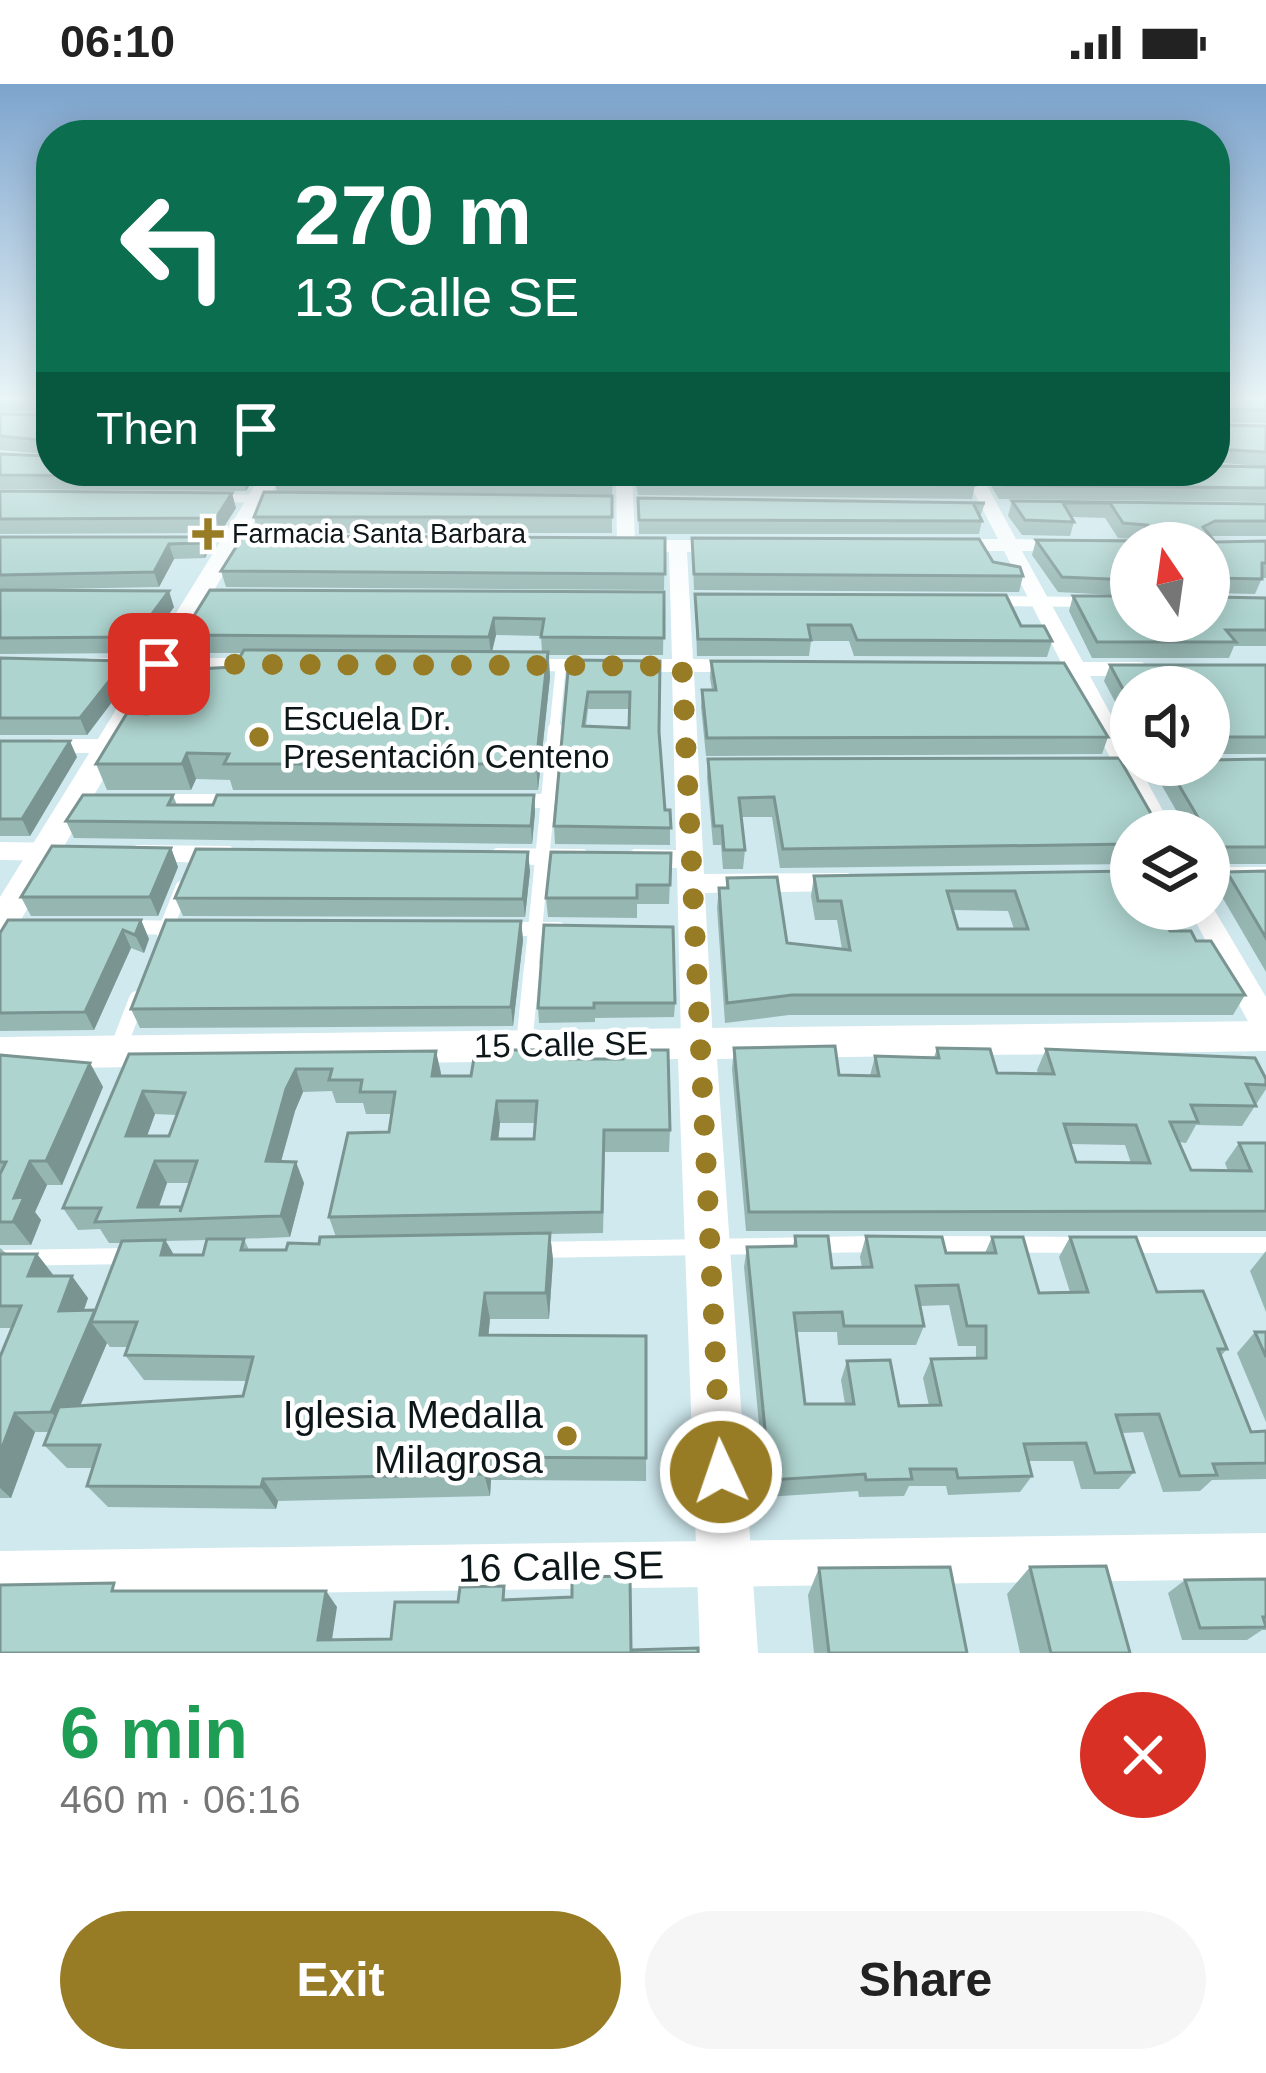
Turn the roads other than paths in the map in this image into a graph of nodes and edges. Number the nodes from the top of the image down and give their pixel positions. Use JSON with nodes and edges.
{"nodes":[{"id":1,"x":271,"y":486,"type":"edge"},
{"id":2,"x":624,"y":486,"type":"edge"},
{"id":3,"x":979,"y":486,"type":"edge"},
{"id":4,"x":211,"y":498,"type":"edge"},
{"id":5,"x":269,"y":499,"type":"junction"},
{"id":6,"x":600,"y":502,"type":"edge"},
{"id":7,"x":623,"y":503,"type":"junction"},
{"id":8,"x":646,"y":503,"type":"edge"},
{"id":9,"x":966,"y":506,"type":"edge"},
{"id":10,"x":989,"y":506,"type":"junction"},
{"id":11,"x":1012,"y":507,"type":"edge"},
{"id":12,"x":915,"y":545,"type":"edge"},
{"id":13,"x":1010,"y":545,"type":"junction"},
{"id":14,"x":1110,"y":545,"type":"edge"},
{"id":15,"x":602,"y":546,"type":"edge"},
{"id":16,"x":626,"y":546,"type":"junction"},
{"id":17,"x":678,"y":546,"type":"junction"},
{"id":18,"x":749,"y":546,"type":"edge"},
{"id":19,"x":974,"y":601,"type":"edge"},
{"id":20,"x":1041,"y":601,"type":"junction"},
{"id":21,"x":1108,"y":602,"type":"edge"},
{"id":22,"x":68,"y":663,"type":"edge"},
{"id":23,"x":159,"y":664,"type":"junction"},
{"id":24,"x":301,"y":664,"type":"edge"},
{"id":25,"x":490,"y":665,"type":"edge"},
{"id":26,"x":561,"y":665,"type":"junction"},
{"id":27,"x":682,"y":666,"type":"junction"},
{"id":28,"x":775,"y":667,"type":"edge"},
{"id":29,"x":1008,"y":668,"type":"edge"},
{"id":30,"x":1077,"y":669,"type":"junction"},
{"id":31,"x":1110,"y":669,"type":"edge"},
{"id":32,"x":44,"y":746,"type":"edge"},
{"id":33,"x":109,"y":746,"type":"junction"},
{"id":34,"x":1110,"y":753,"type":"edge"},
{"id":35,"x":147,"y":801,"type":"edge"},
{"id":36,"x":242,"y":801,"type":"edge"},
{"id":37,"x":501,"y":801,"type":"edge"},
{"id":38,"x":548,"y":801,"type":"junction"},
{"id":39,"x":0,"y":850,"type":"edge"},
{"id":40,"x":46,"y":851,"type":"junction"},
{"id":41,"x":195,"y":855,"type":"junction"},
{"id":42,"x":265,"y":856,"type":"edge"},
{"id":43,"x":473,"y":857,"type":"edge"},
{"id":44,"x":543,"y":857,"type":"junction"},
{"id":45,"x":690,"y":872,"type":"junction"},
{"id":46,"x":1230,"y":876,"type":"edge"},
{"id":47,"x":1266,"y":876,"type":"edge"},
{"id":48,"x":876,"y":881,"type":"edge"},
{"id":49,"x":8,"y":927,"type":"edge"},
{"id":50,"x":119,"y":927,"type":"edge"},
{"id":51,"x":166,"y":928,"type":"junction"},
{"id":52,"x":189,"y":928,"type":"edge"},
{"id":53,"x":490,"y":928,"type":"edge"},
{"id":54,"x":536,"y":929,"type":"junction"},
{"id":55,"x":581,"y":929,"type":"edge"},
{"id":56,"x":1214,"y":930,"type":"edge"},
{"id":57,"x":158,"y":948,"type":"edge"},
{"id":58,"x":141,"y":989,"type":"edge"},
{"id":59,"x":1266,"y":1026,"type":"edge"},
{"id":60,"x":1266,"y":1036,"type":"edge"},
{"id":61,"x":697,"y":1042,"type":"junction"},
{"id":62,"x":524,"y":1044,"type":"junction"},
{"id":63,"x":117,"y":1051,"type":"junction"},
{"id":64,"x":0,"y":1053,"type":"edge"},
{"id":65,"x":710,"y":1244,"type":"junction"},
{"id":66,"x":895,"y":1244,"type":"edge"},
{"id":67,"x":918,"y":1244,"type":"edge"},
{"id":68,"x":1266,"y":1245,"type":"edge"},
{"id":69,"x":520,"y":1250,"type":"edge"},
{"id":70,"x":166,"y":1256,"type":"edge"},
{"id":71,"x":0,"y":1258,"type":"edge"},
{"id":72,"x":1266,"y":1556,"type":"edge"},
{"id":73,"x":725,"y":1563,"type":"junction"},
{"id":74,"x":0,"y":1574,"type":"edge"},
{"id":75,"x":730,"y":1653,"type":"edge"}],
"edges":[{"from":1,"to":5,"type":"street"},
{"from":2,"to":7,"type":"street"},
{"from":3,"to":10,"type":"street"},
{"from":4,"to":5,"type":"lane"},
{"from":5,"to":23,"type":"street"},
{"from":6,"to":7,"type":"lane"},
{"from":7,"to":8,"type":"lane"},
{"from":7,"to":16,"type":"street"},
{"from":9,"to":10,"type":"lane"},
{"from":10,"to":11,"type":"lane"},
{"from":10,"to":13,"type":"street"},
{"from":12,"to":13,"type":"street"},
{"from":13,"to":14,"type":"street"},
{"from":13,"to":20,"type":"street"},
{"from":15,"to":16,"type":"street"},
{"from":16,"to":17,"type":"street"},
{"from":17,"to":18,"type":"street"},
{"from":17,"to":27,"type":"street"},
{"from":19,"to":20,"type":"lane"},
{"from":20,"to":21,"type":"lane"},
{"from":20,"to":30,"type":"street"},
{"from":22,"to":23,"type":"street"},
{"from":23,"to":24,"type":"street"},
{"from":23,"to":33,"type":"street"},
{"from":25,"to":26,"type":"street"},
{"from":26,"to":27,"type":"street"},
{"from":26,"to":38,"type":"lane"},
{"from":27,"to":28,"type":"street"},
{"from":27,"to":45,"type":"street"},
{"from":29,"to":30,"type":"street"},
{"from":30,"to":31,"type":"street"},
{"from":30,"to":34,"type":"street"},
{"from":32,"to":33,"type":"lane"},
{"from":33,"to":40,"type":"street"},
{"from":35,"to":36,"type":"lane"},
{"from":37,"to":38,"type":"lane"},
{"from":38,"to":44,"type":"lane"},
{"from":39,"to":40,"type":"street"},
{"from":40,"to":41,"type":"street"},
{"from":40,"to":49,"type":"street"},
{"from":41,"to":42,"type":"street"},
{"from":41,"to":51,"type":"lane"},
{"from":43,"to":44,"type":"street"},
{"from":44,"to":45,"type":"street"},
{"from":44,"to":54,"type":"lane"},
{"from":45,"to":48,"type":"street"},
{"from":45,"to":61,"type":"street"},
{"from":46,"to":47,"type":"street"},
{"from":50,"to":51,"type":"lane"},
{"from":51,"to":52,"type":"lane"},
{"from":51,"to":57,"type":"lane"},
{"from":53,"to":54,"type":"lane"},
{"from":54,"to":55,"type":"lane"},
{"from":54,"to":62,"type":"lane"},
{"from":56,"to":59,"type":"street"},
{"from":58,"to":63,"type":"lane"},
{"from":60,"to":61,"type":"street","name":"15 Calle SE"},
{"from":61,"to":62,"type":"street","name":"15 Calle SE"},
{"from":61,"to":65,"type":"street"},
{"from":62,"to":63,"type":"street","name":"15 Calle SE"},
{"from":63,"to":64,"type":"street","name":"15 Calle SE"},
{"from":65,"to":66,"type":"lane"},
{"from":65,"to":69,"type":"lane"},
{"from":65,"to":73,"type":"street"},
{"from":67,"to":68,"type":"lane"},
{"from":70,"to":71,"type":"lane"},
{"from":72,"to":73,"type":"street","name":"16 Calle SE"},
{"from":73,"to":74,"type":"street","name":"16 Calle SE"},
{"from":73,"to":75,"type":"street"}]}
